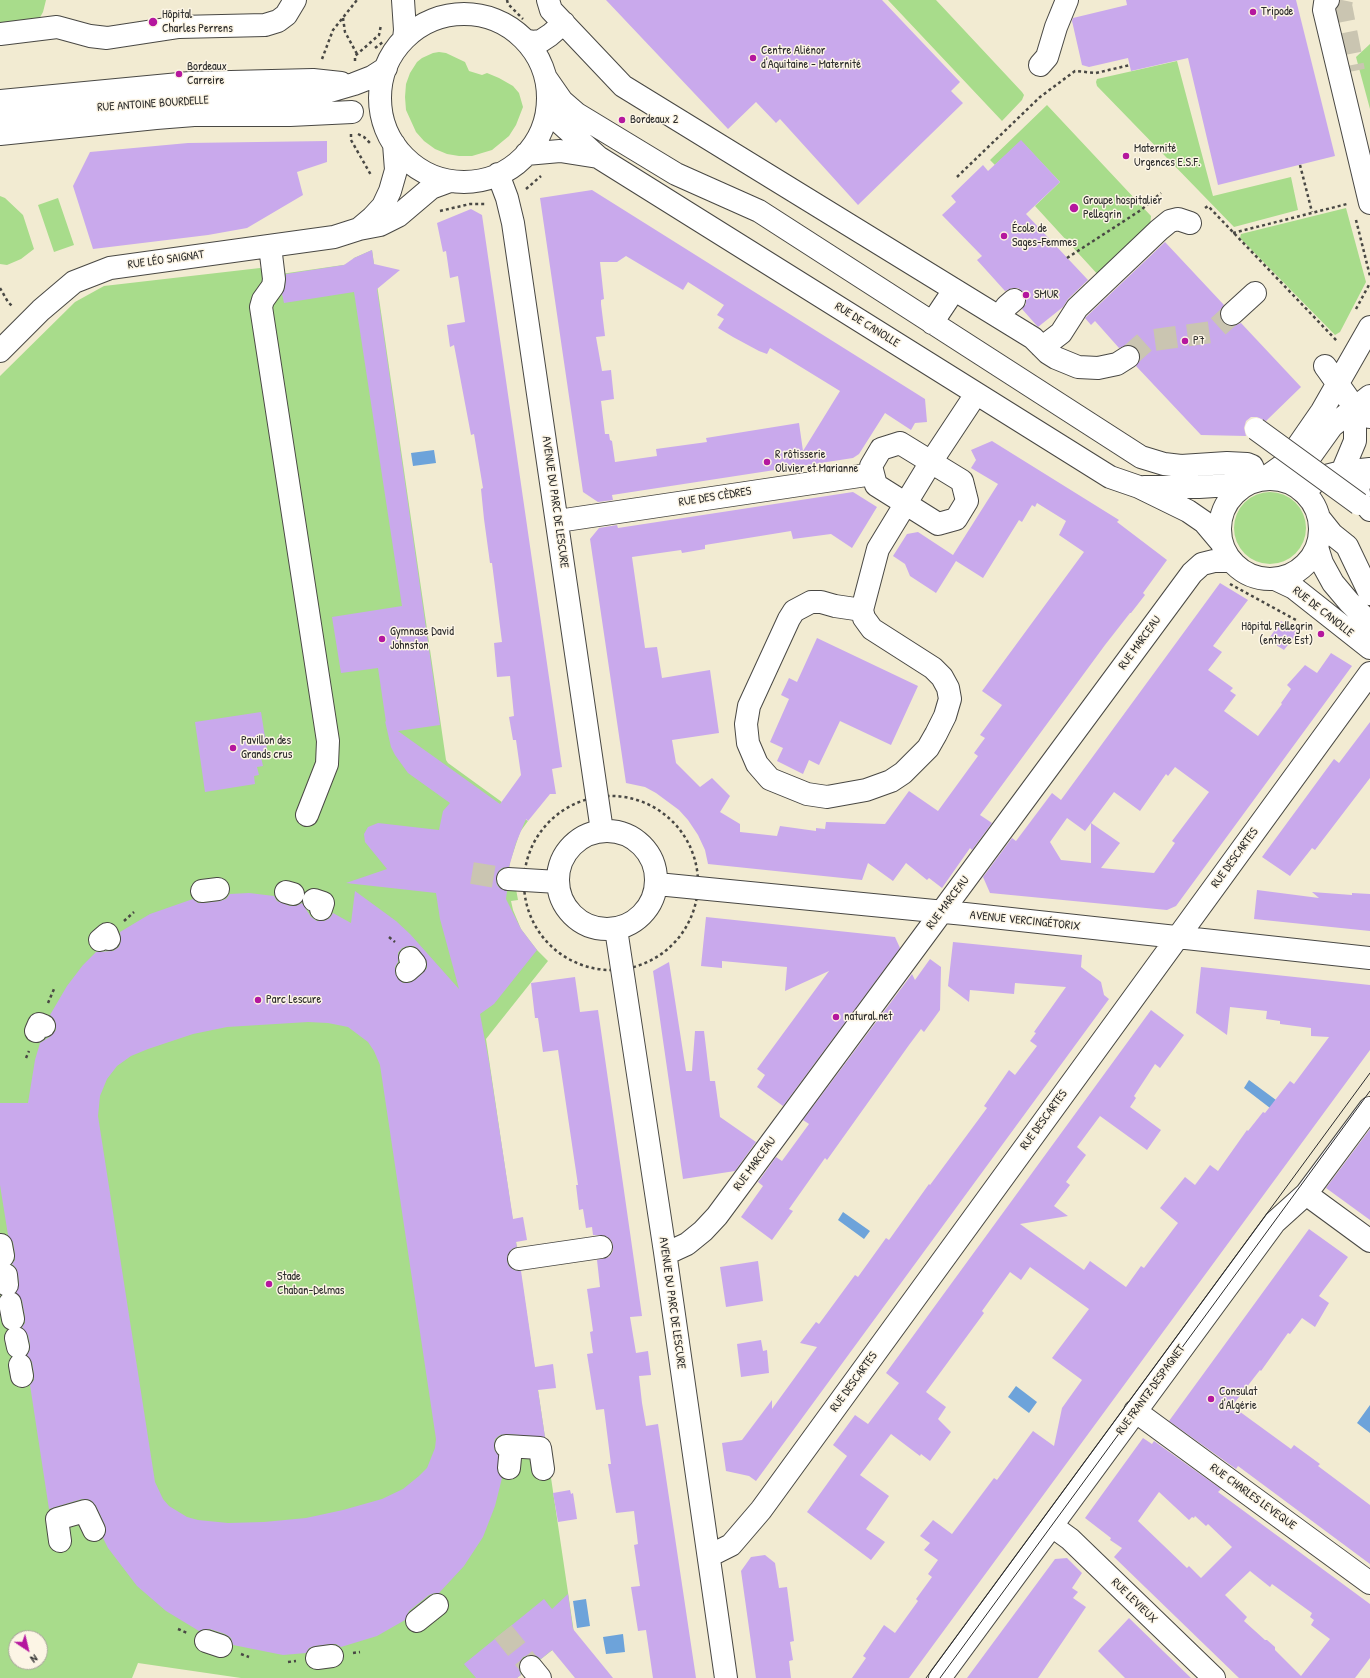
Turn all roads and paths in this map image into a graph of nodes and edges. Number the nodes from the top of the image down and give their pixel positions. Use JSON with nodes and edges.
{"nodes":[{"id":1,"x":295,"y":0,"type":"edge"},
{"id":2,"x":357,"y":0,"type":"edge"},
{"id":3,"x":403,"y":0,"type":"edge"},
{"id":4,"x":436,"y":0,"type":"edge"},
{"id":5,"x":507,"y":0,"type":"edge"},
{"id":6,"x":548,"y":0,"type":"edge"},
{"id":7,"x":1067,"y":0,"type":"edge"},
{"id":8,"x":1328,"y":0,"type":"edge"},
{"id":9,"x":482,"y":8,"type":"edge"},
{"id":10,"x":459,"y":14,"type":"junction"},
{"id":11,"x":343,"y":17,"type":"junction"},
{"id":12,"x":383,"y":20,"type":"dead end"},
{"id":13,"x":564,"y":23,"type":"junction"},
{"id":14,"x":0,"y":34,"type":"edge"},
{"id":15,"x":547,"y":38,"type":"junction"},
{"id":16,"x":404,"y":39,"type":"junction"},
{"id":17,"x":525,"y":40,"type":"junction"},
{"id":18,"x":357,"y":54,"type":"junction"},
{"id":19,"x":320,"y":64,"type":"dead end"},
{"id":20,"x":1040,"y":65,"type":"dead end"},
{"id":21,"x":1130,"y":65,"type":"dead end"},
{"id":22,"x":386,"y":68,"type":"junction"},
{"id":23,"x":1354,"y":71,"type":"tunnel mouth"},
{"id":24,"x":546,"y":78,"type":"junction"},
{"id":25,"x":354,"y":84,"type":"junction"},
{"id":26,"x":306,"y":98,"type":"junction"},
{"id":27,"x":0,"y":101,"type":"edge"},
{"id":28,"x":548,"y":106,"type":"junction"},
{"id":29,"x":0,"y":117,"type":"edge"},
{"id":30,"x":352,"y":122,"type":"junction"},
{"id":31,"x":0,"y":134,"type":"edge"},
{"id":32,"x":1370,"y":137,"type":"edge"},
{"id":33,"x":392,"y":143,"type":"junction"},
{"id":34,"x":560,"y":151,"type":"junction"},
{"id":35,"x":526,"y":154,"type":"junction"},
{"id":36,"x":598,"y":157,"type":"junction"},
{"id":37,"x":1300,"y":165,"type":"dead end"},
{"id":38,"x":498,"y":174,"type":"junction"},
{"id":39,"x":957,"y":178,"type":"dead end"},
{"id":40,"x":450,"y":181,"type":"junction"},
{"id":41,"x":390,"y":191,"type":"junction"},
{"id":42,"x":1161,"y":193,"type":"dead end"},
{"id":43,"x":507,"y":198,"type":"junction"},
{"id":44,"x":413,"y":203,"type":"junction"},
{"id":45,"x":1361,"y":203,"type":"edge"},
{"id":46,"x":1312,"y":212,"type":"junction"},
{"id":47,"x":1190,"y":223,"type":"joint"},
{"id":48,"x":359,"y":229,"type":"junction"},
{"id":49,"x":1233,"y":233,"type":"junction"},
{"id":50,"x":270,"y":246,"type":"junction"},
{"id":51,"x":1067,"y":258,"type":"dead end"},
{"id":52,"x":954,"y":290,"type":"junction"},
{"id":53,"x":1255,"y":293,"type":"dead end"},
{"id":54,"x":1014,"y":300,"type":"dead end"},
{"id":55,"x":1232,"y":314,"type":"tunnel mouth"},
{"id":56,"x":999,"y":317,"type":"junction"},
{"id":57,"x":932,"y":323,"type":"junction"},
{"id":58,"x":1370,"y":327,"type":"edge"},
{"id":59,"x":1338,"y":342,"type":"dead end"},
{"id":60,"x":1041,"y":346,"type":"junction"},
{"id":61,"x":0,"y":351,"type":"edge"},
{"id":62,"x":1128,"y":357,"type":"tunnel mouth"},
{"id":63,"x":1325,"y":366,"type":"dead end"},
{"id":64,"x":1339,"y":383,"type":"junction"},
{"id":65,"x":976,"y":394,"type":"junction"},
{"id":66,"x":1365,"y":407,"type":"edge"},
{"id":67,"x":1256,"y":429,"type":"dead end"},
{"id":68,"x":931,"y":462,"type":"junction"},
{"id":69,"x":1370,"y":470,"type":"edge"},
{"id":70,"x":1342,"y":472,"type":"junction"},
{"id":71,"x":873,"y":474,"type":"junction"},
{"id":72,"x":1256,"y":481,"type":"junction"},
{"id":73,"x":1139,"y":487,"type":"junction"},
{"id":74,"x":1306,"y":493,"type":"junction"},
{"id":75,"x":906,"y":504,"type":"junction"},
{"id":76,"x":1370,"y":511,"type":"edge"},
{"id":77,"x":1320,"y":519,"type":"junction"},
{"id":78,"x":558,"y":521,"type":"junction"},
{"id":79,"x":1220,"y":541,"type":"junction"},
{"id":80,"x":1317,"y":547,"type":"junction"},
{"id":81,"x":1231,"y":562,"type":"junction"},
{"id":82,"x":1202,"y":564,"type":"junction"},
{"id":83,"x":1275,"y":579,"type":"junction"},
{"id":84,"x":1370,"y":594,"type":"edge"},
{"id":85,"x":862,"y":610,"type":"junction"},
{"id":86,"x":1370,"y":623,"type":"edge"},
{"id":87,"x":1301,"y":624,"type":"dead end"},
{"id":88,"x":1370,"y":648,"type":"edge"},
{"id":89,"x":1370,"y":673,"type":"edge"},
{"id":90,"x":598,"y":796,"type":"junction"},
{"id":91,"x":307,"y":815,"type":"dead end"},
{"id":92,"x":602,"y":831,"type":"junction"},
{"id":93,"x":515,"y":880,"type":"junction"},
{"id":94,"x":558,"y":882,"type":"junction"},
{"id":95,"x":657,"y":884,"type":"junction"},
{"id":96,"x":699,"y":888,"type":"junction"},
{"id":97,"x":941,"y":912,"type":"junction"},
{"id":98,"x":616,"y":929,"type":"junction"},
{"id":99,"x":1177,"y":937,"type":"junction"},
{"id":100,"x":1370,"y":958,"type":"edge"},
{"id":101,"x":622,"y":970,"type":"junction"},
{"id":102,"x":1370,"y":1108,"type":"edge"},
{"id":103,"x":1306,"y":1194,"type":"junction"},
{"id":104,"x":1370,"y":1241,"type":"edge"},
{"id":105,"x":665,"y":1252,"type":"junction"},
{"id":106,"x":550,"y":1254,"type":"dead end"},
{"id":107,"x":522,"y":1258,"type":"dead end"},
{"id":108,"x":1136,"y":1411,"type":"junction"},
{"id":109,"x":509,"y":1454,"type":"dead end"},
{"id":110,"x":543,"y":1469,"type":"dead end"},
{"id":111,"x":90,"y":1516,"type":"dead end"},
{"id":112,"x":1052,"y":1526,"type":"junction"},
{"id":113,"x":60,"y":1541,"type":"dead end"},
{"id":114,"x":709,"y":1556,"type":"junction"},
{"id":115,"x":1370,"y":1583,"type":"edge"},
{"id":116,"x":726,"y":1678,"type":"edge"},
{"id":117,"x":940,"y":1678,"type":"edge"},
{"id":118,"x":1214,"y":1678,"type":"edge"}],
"edges":[{"from":1,"to":14,"type":"street"},
{"from":2,"to":11,"type":"path"},
{"from":3,"to":16,"type":"street"},
{"from":4,"to":10,"type":"street"},
{"from":5,"to":15,"type":"path"},
{"from":6,"to":13,"type":"street"},
{"from":7,"to":20,"type":"street"},
{"from":8,"to":45,"type":"street"},
{"from":9,"to":10,"type":"street"},
{"from":9,"to":17,"type":"street"},
{"from":10,"to":16,"type":"street"},
{"from":11,"to":18,"type":"path"},
{"from":11,"to":19,"type":"path"},
{"from":12,"to":18,"type":"path"},
{"from":13,"to":15,"type":"street"},
{"from":13,"to":52,"type":"street"},
{"from":15,"to":17,"type":"street"},
{"from":16,"to":22,"type":"street"},
{"from":17,"to":24,"type":"street"},
{"from":18,"to":25,"type":"path"},
{"from":21,"to":39,"type":"path"},
{"from":22,"to":25,"type":"street","name":"RUE ANTOINE BOURDELLE"},
{"from":22,"to":33,"type":"street"},
{"from":23,"to":32,"type":"street"},
{"from":24,"to":28,"type":"street"},
{"from":24,"to":57,"type":"street"},
{"from":25,"to":26,"type":"street","name":"RUE ANTOINE BOURDELLE"},
{"from":25,"to":27,"type":"street"},
{"from":26,"to":29,"type":"street","name":"RUE ANTOINE BOURDELLE"},
{"from":26,"to":30,"type":"street","name":"RUE ANTOINE BOURDELLE"},
{"from":28,"to":35,"type":"street"},
{"from":28,"to":36,"type":"street","name":"RUE DE CANOLLE"},
{"from":30,"to":31,"type":"street"},
{"from":30,"to":33,"type":"street","name":"RUE ANTOINE BOURDELLE"},
{"from":30,"to":33,"type":"path"},
{"from":30,"to":41,"type":"path"},
{"from":33,"to":40,"type":"street"},
{"from":33,"to":41,"type":"street","name":"RUE LÉO SAIGNAT"},
{"from":34,"to":35,"type":"street","name":"RUE DE CANOLLE"},
{"from":34,"to":36,"type":"street","name":"RUE DE CANOLLE"},
{"from":34,"to":43,"type":"path"},
{"from":35,"to":38,"type":"street"},
{"from":36,"to":65,"type":"street","name":"RUE DE CANOLLE"},
{"from":37,"to":46,"type":"path"},
{"from":38,"to":40,"type":"street"},
{"from":38,"to":43,"type":"street","name":"AVENUE DU PARC DE LESCURE"},
{"from":40,"to":44,"type":"street","name":"RUE LÉO SAIGNAT"},
{"from":41,"to":48,"type":"street","name":"RUE LÉO SAIGNAT"},
{"from":42,"to":51,"type":"path"},
{"from":43,"to":44,"type":"path"},
{"from":43,"to":78,"type":"street","name":"AVENUE DU PARC DE LESCURE"},
{"from":44,"to":48,"type":"street","name":"RUE LÉO SAIGNAT"},
{"from":45,"to":46,"type":"path"},
{"from":46,"to":49,"type":"path"},
{"from":47,"to":49,"type":"path"},
{"from":47,"to":60,"type":"street"},
{"from":48,"to":50,"type":"street","name":"RUE LÉO SAIGNAT"},
{"from":49,"to":59,"type":"path"},
{"from":50,"to":61,"type":"street","name":"RUE LÉO SAIGNAT"},
{"from":50,"to":91,"type":"street"},
{"from":52,"to":56,"type":"street"},
{"from":52,"to":57,"type":"street"},
{"from":53,"to":55,"type":"street"},
{"from":54,"to":56,"type":"street"},
{"from":56,"to":60,"type":"street"},
{"from":57,"to":72,"type":"street"},
{"from":58,"to":64,"type":"street"},
{"from":60,"to":62,"type":"street"},
{"from":63,"to":64,"type":"street"},
{"from":64,"to":66,"type":"street"},
{"from":64,"to":72,"type":"street"},
{"from":65,"to":68,"type":"street"},
{"from":65,"to":73,"type":"street","name":"RUE DE CANOLLE"},
{"from":66,"to":70,"type":"street"},
{"from":66,"to":74,"type":"street"},
{"from":67,"to":76,"type":"street","bridge":true},
{"from":68,"to":71,"type":"street"},
{"from":68,"to":75,"type":"street"},
{"from":68,"to":75,"type":"street"},
{"from":69,"to":70,"type":"street"},
{"from":69,"to":76,"type":"street"},
{"from":70,"to":74,"type":"street"},
{"from":71,"to":75,"type":"street"},
{"from":71,"to":78,"type":"street","name":"RUE DES CÈDRES"},
{"from":72,"to":73,"type":"street","name":"RUE DE CANOLLE"},
{"from":72,"to":74,"type":"street"},
{"from":72,"to":79,"type":"street"},
{"from":73,"to":79,"type":"street","name":"RUE DE CANOLLE"},
{"from":74,"to":77,"type":"street"},
{"from":75,"to":85,"type":"street"},
{"from":77,"to":80,"type":"street"},
{"from":77,"to":84,"type":"street"},
{"from":78,"to":90,"type":"street","name":"AVENUE DU PARC DE LESCURE"},
{"from":79,"to":81,"type":"street"},
{"from":80,"to":83,"type":"street"},
{"from":80,"to":86,"type":"street","name":"RUE DE CANOLLE"},
{"from":81,"to":82,"type":"street"},
{"from":81,"to":83,"type":"street"},
{"from":82,"to":87,"type":"path"},
{"from":82,"to":97,"type":"street","name":"RUE MARCEAU"},
{"from":83,"to":88,"type":"street","name":"RUE DE CANOLLE"},
{"from":85,"to":85,"type":"street"},
{"from":89,"to":99,"type":"street","name":"RUE DESCARTES"},
{"from":90,"to":92,"type":"street","name":"AVENUE DU PARC DE LESCURE"},
{"from":90,"to":93,"type":"path"},
{"from":90,"to":96,"type":"path"},
{"from":92,"to":94,"type":"street"},
{"from":92,"to":95,"type":"street"},
{"from":93,"to":94,"type":"street"},
{"from":93,"to":101,"type":"path"},
{"from":94,"to":98,"type":"street"},
{"from":95,"to":96,"type":"street","name":"AVENUE VERCINGÉTORIX"},
{"from":95,"to":98,"type":"street"},
{"from":96,"to":97,"type":"street","name":"AVENUE VERCINGÉTORIX"},
{"from":96,"to":101,"type":"path"},
{"from":97,"to":99,"type":"street","name":"AVENUE VERCINGÉTORIX"},
{"from":97,"to":105,"type":"street","name":"RUE MARCEAU"},
{"from":98,"to":101,"type":"street","name":"AVENUE DU PARC DE LESCURE"},
{"from":99,"to":100,"type":"street","name":"AVENUE VERCINGÉTORIX"},
{"from":99,"to":114,"type":"street","name":"RUE DESCARTES"},
{"from":101,"to":105,"type":"street","name":"AVENUE DU PARC DE LESCURE"},
{"from":102,"to":103,"type":"street","name":"RUE FRANTZ DESPAGNET"},
{"from":103,"to":104,"type":"street"},
{"from":103,"to":108,"type":"street","name":"RUE FRANTZ DESPAGNET"},
{"from":105,"to":114,"type":"street","name":"AVENUE DU PARC DE LESCURE"},
{"from":106,"to":107,"type":"street"},
{"from":108,"to":112,"type":"street","name":"RUE FRANTZ DESPAGNET"},
{"from":108,"to":115,"type":"street","name":"RUE CHARLES LEVEQUE"},
{"from":109,"to":110,"type":"street"},
{"from":111,"to":113,"type":"street"},
{"from":112,"to":117,"type":"street","name":"RUE FRANTZ DESPAGNET"},
{"from":112,"to":118,"type":"street","name":"RUE LEVIEUX"},
{"from":114,"to":116,"type":"street","name":"AVENUE DU PARC DE LESCURE"}]}
